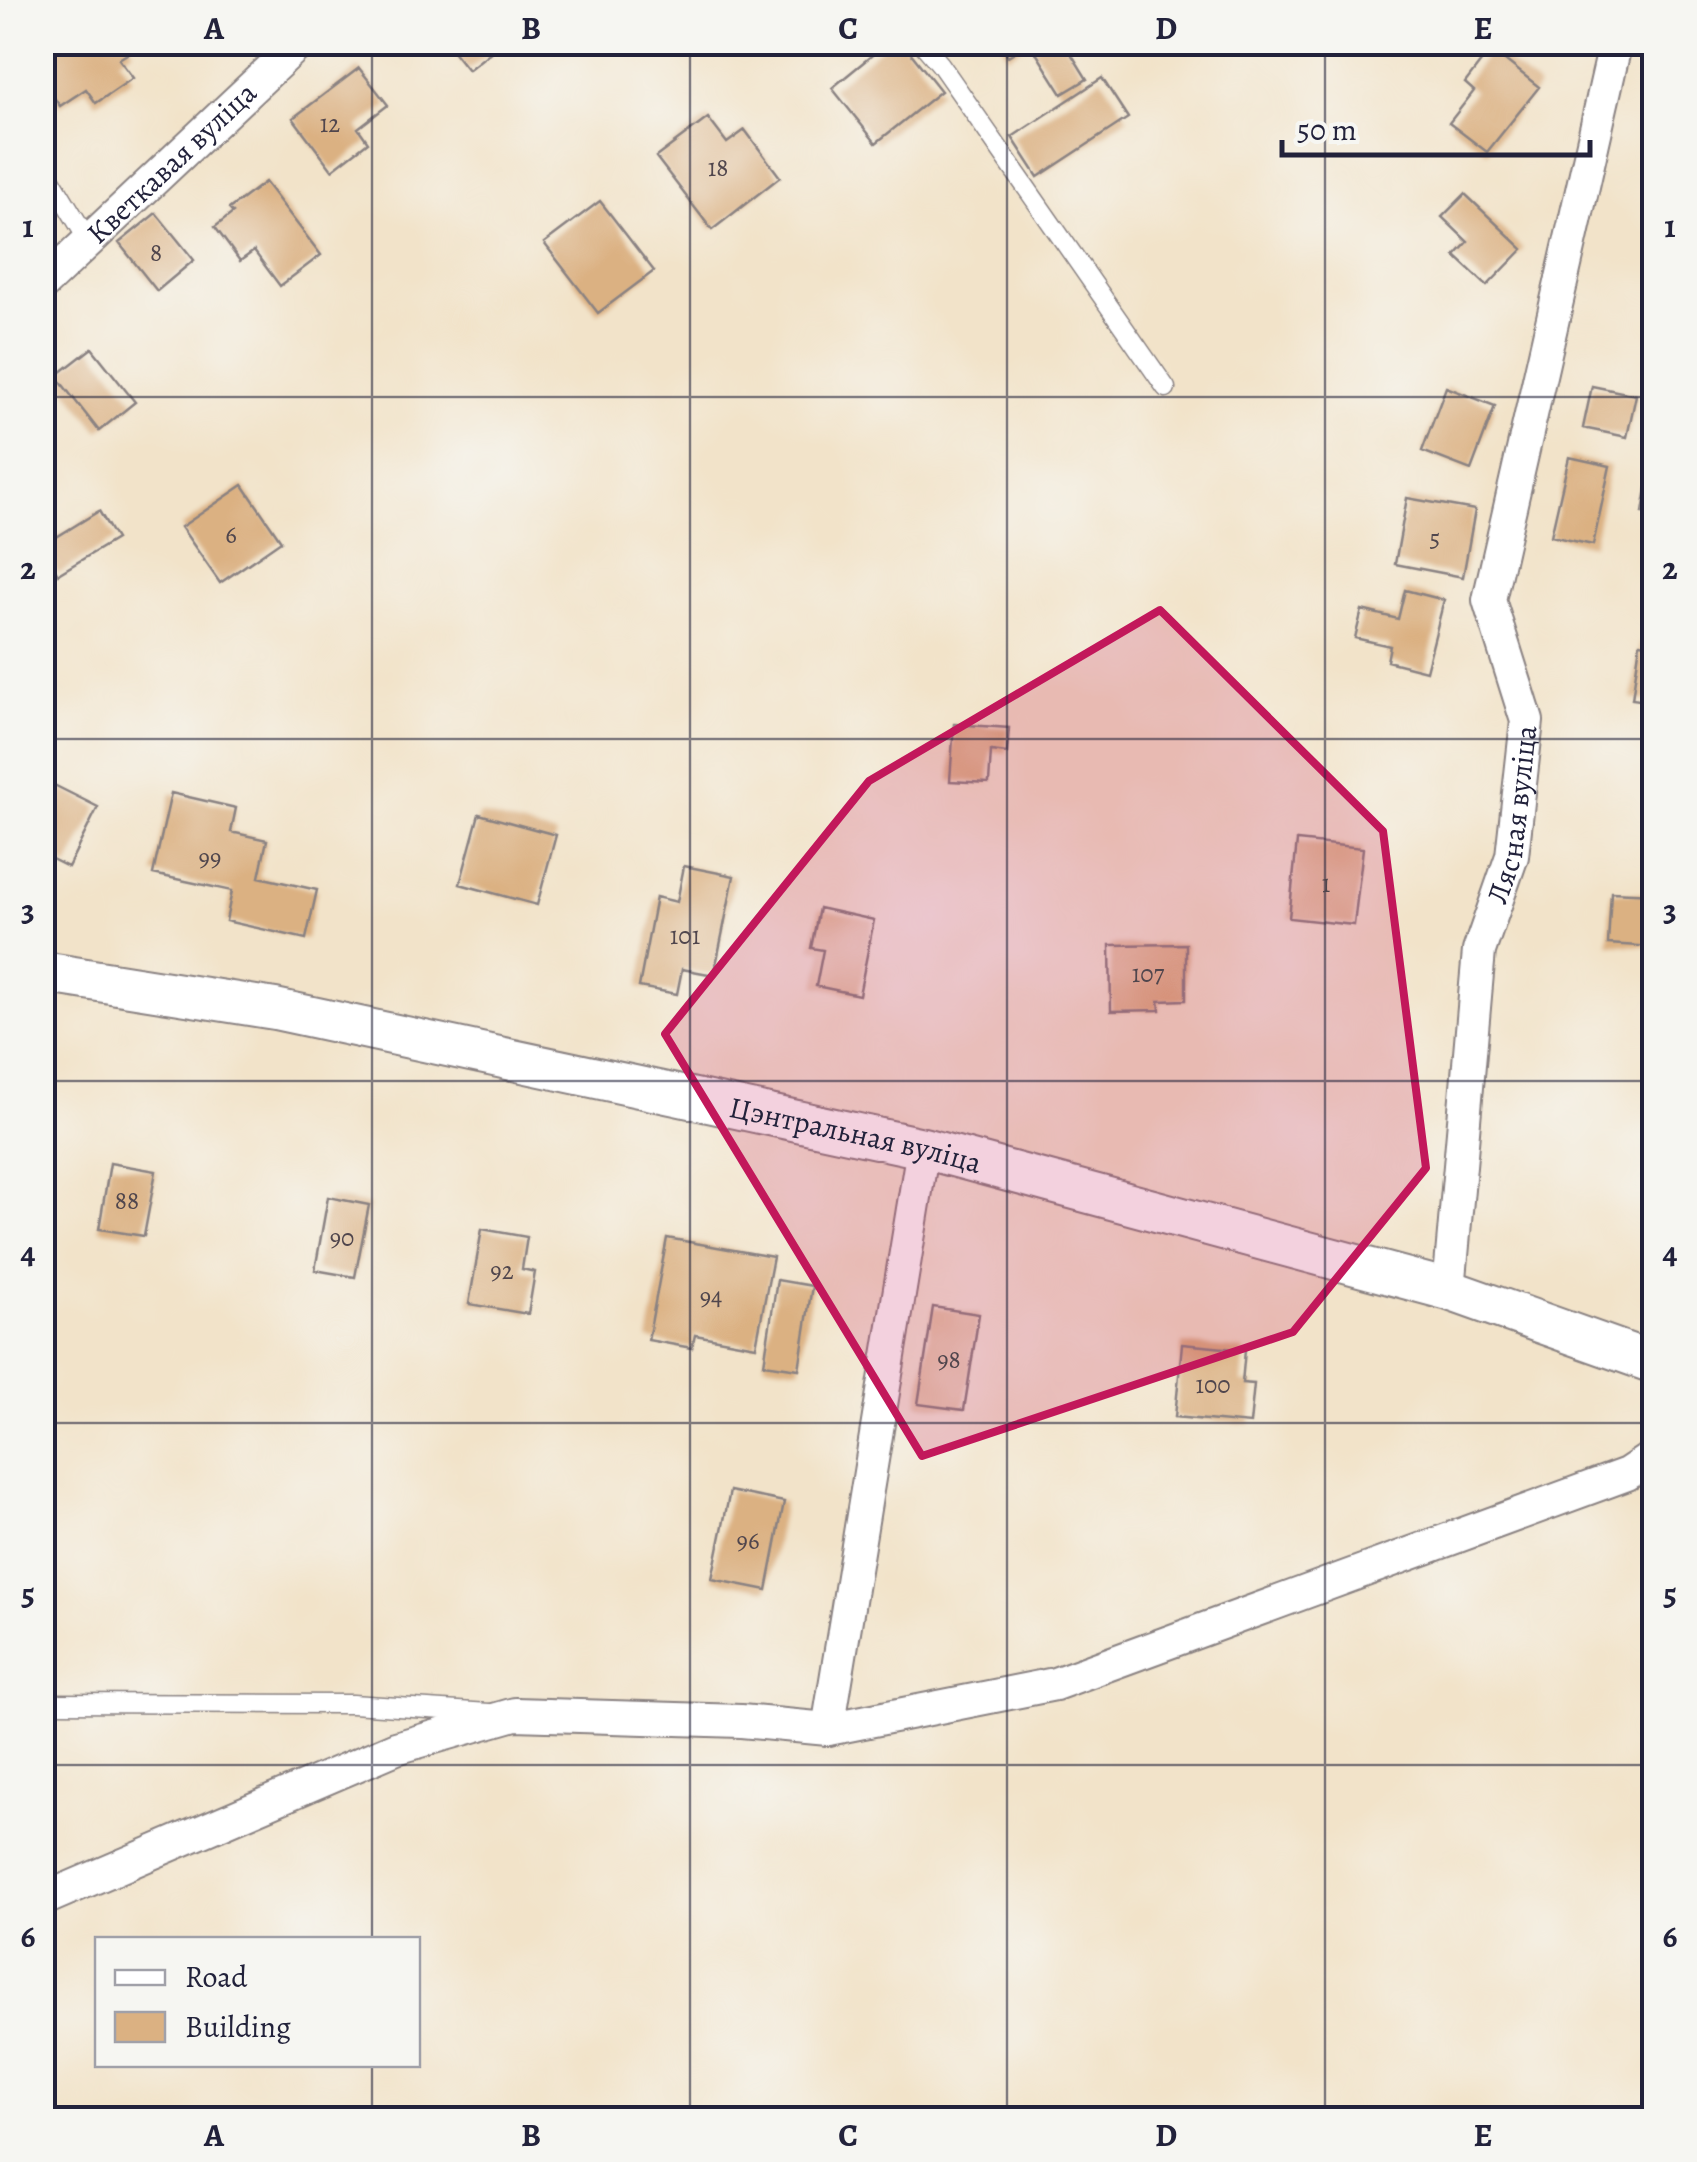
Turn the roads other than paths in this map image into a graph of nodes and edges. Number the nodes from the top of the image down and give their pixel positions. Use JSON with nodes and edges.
{"nodes":[{"id":1,"x":300,"y":42,"type":"edge"},
{"id":2,"x":921,"y":42,"type":"edge"},
{"id":3,"x":1612,"y":48,"type":"edge"},
{"id":4,"x":42,"y":164,"type":"edge"},
{"id":5,"x":88,"y":240,"type":"junction"},
{"id":6,"x":42,"y":285,"type":"edge"},
{"id":7,"x":1166,"y":388,"type":"dead end"},
{"id":8,"x":42,"y":972,"type":"edge"},
{"id":9,"x":923,"y":1148,"type":"junction"},
{"id":10,"x":1449,"y":1290,"type":"junction"},
{"id":11,"x":1654,"y":1363,"type":"edge"},
{"id":12,"x":1654,"y":1456,"type":"edge"},
{"id":13,"x":42,"y":1703,"type":"edge"},
{"id":14,"x":515,"y":1714,"type":"junction"},
{"id":15,"x":828,"y":1729,"type":"junction"},
{"id":16,"x":42,"y":1900,"type":"edge"}],
"edges":[{"from":1,"to":5,"type":"street","name":"Кветкавая вуліца"},
{"from":2,"to":7,"type":"lane"},
{"from":3,"to":10,"type":"street","name":"Лясная вуліца"},
{"from":4,"to":5,"type":"lane"},
{"from":5,"to":6,"type":"street","name":"Кветкавая вуліца"},
{"from":8,"to":9,"type":"street","name":"Цэнтральная вуліца"},
{"from":9,"to":10,"type":"street","name":"Цэнтральная вуліца"},
{"from":9,"to":15,"type":"street"},
{"from":10,"to":11,"type":"street","name":"Цэнтральная вуліца"},
{"from":12,"to":15,"type":"street"},
{"from":13,"to":14,"type":"lane"},
{"from":14,"to":15,"type":"street"},
{"from":14,"to":16,"type":"street"}]}
